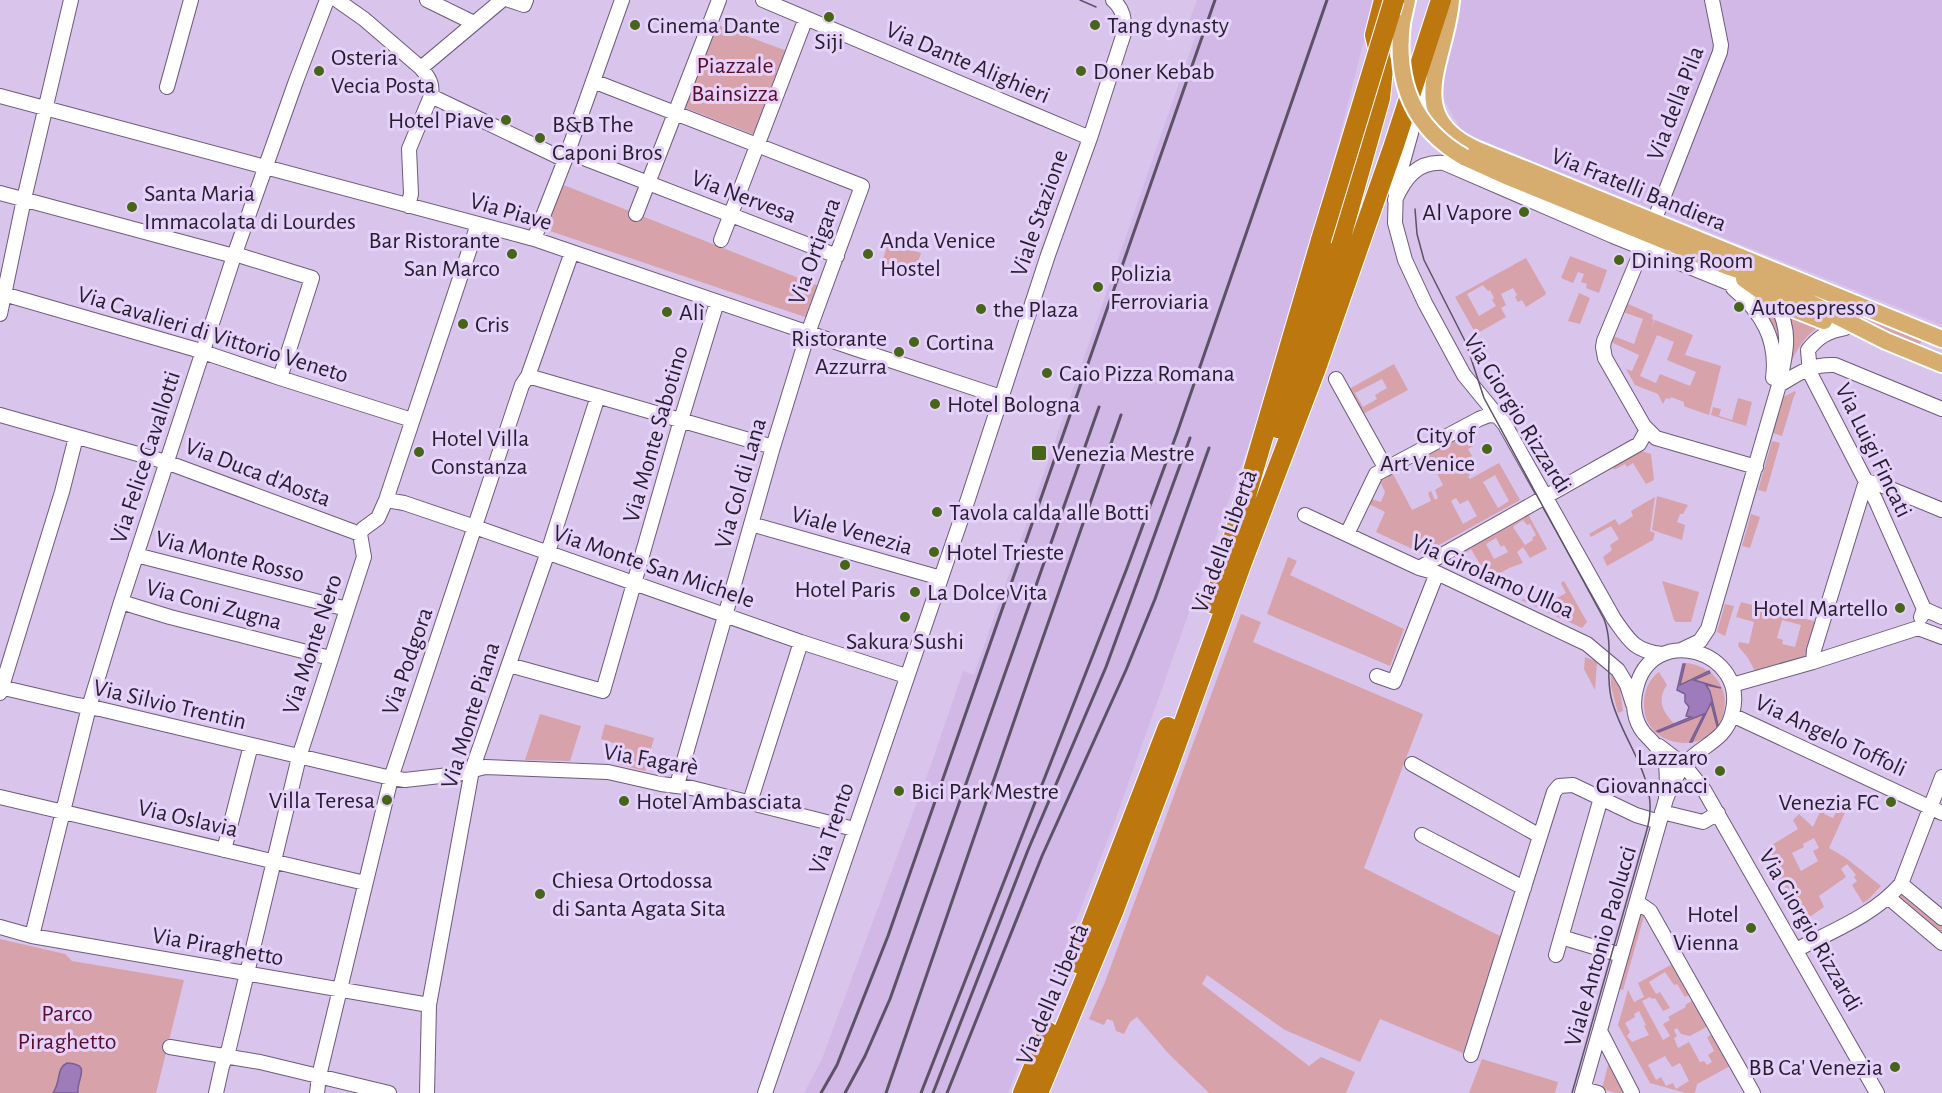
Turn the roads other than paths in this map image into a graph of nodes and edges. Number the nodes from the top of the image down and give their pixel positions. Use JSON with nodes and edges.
{"nodes":[{"id":1,"x":71,"y":0,"type":"edge"},
{"id":2,"x":191,"y":0,"type":"edge"},
{"id":3,"x":327,"y":0,"type":"edge"},
{"id":4,"x":337,"y":0,"type":"edge"},
{"id":5,"x":427,"y":0,"type":"edge"},
{"id":6,"x":502,"y":0,"type":"edge"},
{"id":7,"x":509,"y":0,"type":"edge"},
{"id":8,"x":526,"y":0,"type":"edge"},
{"id":9,"x":621,"y":0,"type":"edge"},
{"id":10,"x":719,"y":0,"type":"edge"},
{"id":11,"x":763,"y":0,"type":"edge"},
{"id":12,"x":1113,"y":0,"type":"edge"},
{"id":13,"x":1384,"y":0,"type":"edge"},
{"id":14,"x":1394,"y":0,"type":"edge"},
{"id":15,"x":1408,"y":0,"type":"edge"},
{"id":16,"x":1440,"y":0,"type":"edge"},
{"id":17,"x":1449,"y":0,"type":"edge"},
{"id":18,"x":1712,"y":0,"type":"edge"},
{"id":19,"x":806,"y":18,"type":"junction"},
{"id":20,"x":474,"y":23,"type":"junction"},
{"id":21,"x":421,"y":68,"type":"junction"},
{"id":22,"x":593,"y":81,"type":"junction"},
{"id":23,"x":167,"y":87,"type":"dead end"},
{"id":24,"x":0,"y":96,"type":"edge"},
{"id":25,"x":431,"y":96,"type":"junction"},
{"id":26,"x":46,"y":108,"type":"junction"},
{"id":27,"x":675,"y":113,"type":"junction"},
{"id":28,"x":1090,"y":138,"type":"junction"},
{"id":29,"x":1456,"y":138,"type":"junction"},
{"id":30,"x":758,"y":145,"type":"junction"},
{"id":31,"x":566,"y":156,"type":"junction"},
{"id":32,"x":1444,"y":163,"type":"junction"},
{"id":33,"x":265,"y":167,"type":"junction"},
{"id":34,"x":648,"y":183,"type":"junction"},
{"id":35,"x":0,"y":192,"type":"edge"},
{"id":36,"x":24,"y":199,"type":"junction"},
{"id":37,"x":1395,"y":200,"type":"junction"},
{"id":38,"x":408,"y":206,"type":"junction"},
{"id":39,"x":636,"y":214,"type":"dead end"},
{"id":40,"x":730,"y":214,"type":"junction"},
{"id":41,"x":1654,"y":221,"type":"junction"},
{"id":42,"x":478,"y":224,"type":"junction"},
{"id":43,"x":534,"y":239,"type":"junction"},
{"id":44,"x":721,"y":240,"type":"dead end"},
{"id":45,"x":1648,"y":250,"type":"junction"},
{"id":46,"x":572,"y":252,"type":"junction"},
{"id":47,"x":234,"y":255,"type":"junction"},
{"id":48,"x":837,"y":256,"type":"junction"},
{"id":49,"x":1728,"y":275,"type":"junction"},
{"id":50,"x":2,"y":294,"type":"edge"},
{"id":51,"x":717,"y":302,"type":"junction"},
{"id":52,"x":1776,"y":302,"type":"junction"},
{"id":53,"x":0,"y":314,"type":"edge"},
{"id":54,"x":1845,"y":328,"type":"junction"},
{"id":55,"x":808,"y":333,"type":"junction"},
{"id":56,"x":1942,"y":339,"type":"edge"},
{"id":57,"x":1886,"y":341,"type":"junction"},
{"id":58,"x":204,"y":352,"type":"junction"},
{"id":59,"x":1942,"y":364,"type":"edge"},
{"id":60,"x":1809,"y":368,"type":"junction"},
{"id":61,"x":528,"y":376,"type":"junction"},
{"id":62,"x":280,"y":378,"type":"junction"},
{"id":63,"x":1336,"y":379,"type":"dead end"},
{"id":64,"x":1779,"y":385,"type":"junction"},
{"id":65,"x":598,"y":396,"type":"junction"},
{"id":66,"x":1001,"y":397,"type":"junction"},
{"id":67,"x":1942,"y":410,"type":"edge"},
{"id":68,"x":0,"y":415,"type":"edge"},
{"id":69,"x":1498,"y":416,"type":"junction"},
{"id":70,"x":1770,"y":419,"type":"junction"},
{"id":71,"x":412,"y":420,"type":"junction"},
{"id":72,"x":681,"y":420,"type":"junction"},
{"id":73,"x":1647,"y":430,"type":"junction"},
{"id":74,"x":76,"y":437,"type":"junction"},
{"id":75,"x":773,"y":447,"type":"junction"},
{"id":76,"x":166,"y":462,"type":"junction"},
{"id":77,"x":1756,"y":467,"type":"junction"},
{"id":78,"x":1386,"y":468,"type":"junction"},
{"id":79,"x":1866,"y":481,"type":"junction"},
{"id":80,"x":1545,"y":496,"type":"junction"},
{"id":81,"x":387,"y":500,"type":"junction"},
{"id":82,"x":1942,"y":510,"type":"edge"},
{"id":83,"x":1305,"y":515,"type":"dead end"},
{"id":84,"x":751,"y":524,"type":"junction"},
{"id":85,"x":480,"y":528,"type":"junction"},
{"id":86,"x":360,"y":534,"type":"junction"},
{"id":87,"x":1347,"y":534,"type":"junction"},
{"id":88,"x":548,"y":552,"type":"junction"},
{"id":89,"x":136,"y":555,"type":"junction"},
{"id":90,"x":1419,"y":568,"type":"junction"},
{"id":91,"x":1437,"y":573,"type":"junction"},
{"id":92,"x":940,"y":578,"type":"junction"},
{"id":93,"x":636,"y":583,"type":"junction"},
{"id":94,"x":121,"y":602,"type":"junction"},
{"id":95,"x":347,"y":609,"type":"junction"},
{"id":96,"x":1924,"y":609,"type":"junction"},
{"id":97,"x":726,"y":610,"type":"junction"},
{"id":98,"x":1212,"y":611,"type":"junction"},
{"id":99,"x":1942,"y":616,"type":"edge"},
{"id":100,"x":1918,"y":628,"type":"junction"},
{"id":101,"x":1942,"y":637,"type":"edge"},
{"id":102,"x":801,"y":642,"type":"junction"},
{"id":103,"x":1681,"y":650,"type":"junction"},
{"id":104,"x":1662,"y":654,"type":"junction"},
{"id":105,"x":330,"y":658,"type":"junction"},
{"id":106,"x":1813,"y":662,"type":"junction"},
{"id":107,"x":508,"y":665,"type":"junction"},
{"id":108,"x":906,"y":676,"type":"junction"},
{"id":109,"x":1377,"y":676,"type":"dead end"},
{"id":110,"x":1732,"y":685,"type":"junction"},
{"id":111,"x":0,"y":689,"type":"edge"},
{"id":112,"x":89,"y":707,"type":"junction"},
{"id":113,"x":1634,"y":709,"type":"junction"},
{"id":114,"x":1732,"y":715,"type":"junction"},
{"id":115,"x":1653,"y":742,"type":"junction"},
{"id":116,"x":251,"y":745,"type":"junction"},
{"id":117,"x":1704,"y":748,"type":"junction"},
{"id":118,"x":299,"y":757,"type":"junction"},
{"id":119,"x":1412,"y":764,"type":"dead end"},
{"id":120,"x":1684,"y":765,"type":"junction"},
{"id":121,"x":472,"y":770,"type":"junction"},
{"id":122,"x":1942,"y":777,"type":"edge"},
{"id":123,"x":391,"y":778,"type":"junction"},
{"id":124,"x":676,"y":785,"type":"junction"},
{"id":125,"x":1701,"y":787,"type":"junction"},
{"id":126,"x":0,"y":797,"type":"edge"},
{"id":127,"x":1601,"y":798,"type":"junction"},
{"id":128,"x":750,"y":802,"type":"junction"},
{"id":129,"x":1936,"y":810,"type":"edge"},
{"id":130,"x":62,"y":811,"type":"junction"},
{"id":131,"x":1662,"y":811,"type":"junction"},
{"id":132,"x":1718,"y":813,"type":"junction"},
{"id":133,"x":854,"y":829,"type":"junction"},
{"id":134,"x":1422,"y":835,"type":"dead end"},
{"id":135,"x":1540,"y":836,"type":"junction"},
{"id":136,"x":224,"y":850,"type":"junction"},
{"id":137,"x":273,"y":862,"type":"junction"},
{"id":138,"x":365,"y":884,"type":"junction"},
{"id":139,"x":1901,"y":884,"type":"junction"},
{"id":140,"x":1524,"y":888,"type":"junction"},
{"id":141,"x":1889,"y":898,"type":"junction"},
{"id":142,"x":1637,"y":902,"type":"junction"},
{"id":143,"x":1942,"y":918,"type":"edge"},
{"id":144,"x":0,"y":927,"type":"edge"},
{"id":145,"x":32,"y":936,"type":"junction"},
{"id":146,"x":1561,"y":937,"type":"junction"},
{"id":147,"x":1942,"y":943,"type":"edge"},
{"id":148,"x":1796,"y":950,"type":"junction"},
{"id":149,"x":1556,"y":955,"type":"dead end"},
{"id":150,"x":1621,"y":955,"type":"junction"},
{"id":151,"x":247,"y":974,"type":"junction"},
{"id":152,"x":339,"y":990,"type":"junction"},
{"id":153,"x":429,"y":1005,"type":"junction"},
{"id":154,"x":1600,"y":1031,"type":"junction"},
{"id":155,"x":170,"y":1047,"type":"dead end"},
{"id":156,"x":1471,"y":1055,"type":"dead end"},
{"id":157,"x":226,"y":1056,"type":"junction"},
{"id":158,"x":319,"y":1076,"type":"junction"},
{"id":159,"x":1872,"y":1090,"type":"edge"},
{"id":160,"x":1582,"y":1091,"type":"edge"},
{"id":161,"x":216,"y":1093,"type":"edge"},
{"id":162,"x":317,"y":1093,"type":"edge"},
{"id":163,"x":389,"y":1093,"type":"edge"},
{"id":164,"x":427,"y":1093,"type":"edge"},
{"id":165,"x":765,"y":1093,"type":"edge"},
{"id":166,"x":1023,"y":1093,"type":"edge"},
{"id":167,"x":1038,"y":1093,"type":"edge"},
{"id":168,"x":1598,"y":1093,"type":"edge"},
{"id":169,"x":1632,"y":1093,"type":"edge"},
{"id":170,"x":1753,"y":1093,"type":"edge"}],
"edges":[{"from":1,"to":26,"type":"street"},
{"from":2,"to":23,"type":"street"},
{"from":3,"to":33,"type":"street","name":"Via Felice Cavallotti"},
{"from":4,"to":21,"type":"street"},
{"from":5,"to":20,"type":"street"},
{"from":6,"to":20,"type":"street"},
{"from":7,"to":8,"type":"street"},
{"from":9,"to":22,"type":"street"},
{"from":10,"to":27,"type":"street"},
{"from":11,"to":19,"type":"street","name":"Via Dante Alighieri"},
{"from":12,"to":28,"type":"street","name":"Viale Stazione"},
{"from":13,"to":98,"type":"highway"},
{"from":14,"to":98,"type":"highway","name":"Via della Libertà","bridge":true},
{"from":15,"to":49,"type":"main road","name":"Via Fratelli Bandiera","bridge":true},
{"from":16,"to":167,"type":"highway","name":"Via della Libertà"},
{"from":17,"to":29,"type":"main road","name":"Via Fratelli Bandiera"},
{"from":17,"to":37,"type":"street","name":"Via Giorgio Rizzardi"},
{"from":18,"to":41,"type":"street","name":"Via della Pila"},
{"from":19,"to":28,"type":"street","name":"Via Dante Alighieri"},
{"from":19,"to":30,"type":"street"},
{"from":20,"to":21,"type":"street"},
{"from":21,"to":25,"type":"street"},
{"from":22,"to":27,"type":"street"},
{"from":22,"to":31,"type":"street"},
{"from":24,"to":26,"type":"street","name":"Via Piave"},
{"from":25,"to":31,"type":"street","name":"Via Nervesa"},
{"from":25,"to":38,"type":"street"},
{"from":26,"to":33,"type":"street","name":"Via Piave"},
{"from":26,"to":36,"type":"street"},
{"from":27,"to":30,"type":"street"},
{"from":27,"to":34,"type":"street"},
{"from":28,"to":66,"type":"street","name":"Viale Stazione"},
{"from":29,"to":32,"type":"street"},
{"from":29,"to":41,"type":"main road","name":"Via Fratelli Bandiera"},
{"from":30,"to":40,"type":"street"},
{"from":30,"to":48,"type":"street","name":"Via Ortigara"},
{"from":31,"to":34,"type":"street","name":"Via Nervesa"},
{"from":31,"to":43,"type":"street"},
{"from":32,"to":37,"type":"street"},
{"from":32,"to":45,"type":"street","name":"Via Fratelli Bandiera"},
{"from":33,"to":38,"type":"street","name":"Via Piave"},
{"from":33,"to":47,"type":"street","name":"Via Felice Cavallotti"},
{"from":34,"to":39,"type":"street"},
{"from":34,"to":40,"type":"street","name":"Via Nervesa"},
{"from":35,"to":36,"type":"street"},
{"from":36,"to":47,"type":"street"},
{"from":36,"to":50,"type":"street"},
{"from":37,"to":69,"type":"street","name":"Via Giorgio Rizzardi"},
{"from":38,"to":42,"type":"street","name":"Via Piave"},
{"from":40,"to":44,"type":"street"},
{"from":40,"to":48,"type":"street","name":"Via Nervesa"},
{"from":41,"to":56,"type":"main road","name":"Via Fratelli Bandiera"},
{"from":42,"to":43,"type":"street","name":"Via Piave"},
{"from":42,"to":71,"type":"street"},
{"from":43,"to":46,"type":"street","name":"Via Piave"},
{"from":45,"to":49,"type":"street","name":"Via Fratelli Bandiera"},
{"from":45,"to":73,"type":"street"},
{"from":46,"to":51,"type":"street","name":"Via Piave"},
{"from":46,"to":61,"type":"street","name":"Via Podgora"},
{"from":47,"to":58,"type":"street","name":"Via Felice Cavallotti"},
{"from":47,"to":62,"type":"street"},
{"from":48,"to":55,"type":"street","name":"Via Ortigara"},
{"from":49,"to":52,"type":"main road","name":"Via Fratelli Bandiera"},
{"from":49,"to":57,"type":"main road","name":"Via Fratelli Bandiera"},
{"from":49,"to":70,"type":"street"},
{"from":50,"to":53,"type":"street"},
{"from":50,"to":58,"type":"street","name":"Via Cavalieri di Vittorio Veneto"},
{"from":51,"to":55,"type":"street","name":"Via Piave"},
{"from":51,"to":72,"type":"street","name":"Via Monte Sabotino"},
{"from":52,"to":54,"type":"main road","name":"Via Fratelli Bandiera"},
{"from":52,"to":64,"type":"street"},
{"from":54,"to":57,"type":"main road","name":"Via Fratelli Bandiera"},
{"from":54,"to":60,"type":"street","name":"Via Luigi Fincati"},
{"from":55,"to":66,"type":"street","name":"Via Piave"},
{"from":55,"to":75,"type":"street","name":"Via Col di Lana"},
{"from":57,"to":59,"type":"main road","name":"Via Fratelli Bandiera"},
{"from":58,"to":62,"type":"street","name":"Via Cavalieri di Vittorio Veneto"},
{"from":58,"to":76,"type":"street","name":"Via Felice Cavallotti"},
{"from":60,"to":64,"type":"street"},
{"from":60,"to":67,"type":"street"},
{"from":60,"to":79,"type":"street","name":"Via Luigi Fincati"},
{"from":61,"to":65,"type":"street"},
{"from":61,"to":85,"type":"street","name":"Via Podgora"},
{"from":62,"to":71,"type":"street","name":"Via Cavalieri di Vittorio Veneto"},
{"from":63,"to":78,"type":"street"},
{"from":64,"to":70,"type":"street"},
{"from":65,"to":72,"type":"street"},
{"from":65,"to":88,"type":"street","name":"Via Monte Piana"},
{"from":66,"to":92,"type":"street","name":"Viale Stazione"},
{"from":68,"to":74,"type":"street","name":"Via Duca d'Aosta"},
{"from":69,"to":78,"type":"street"},
{"from":69,"to":80,"type":"street","name":"Via Giorgio Rizzardi"},
{"from":70,"to":77,"type":"street"},
{"from":71,"to":81,"type":"street"},
{"from":72,"to":75,"type":"street"},
{"from":72,"to":93,"type":"street","name":"Via Monte Sabotino"},
{"from":73,"to":77,"type":"street"},
{"from":73,"to":80,"type":"street"},
{"from":74,"to":76,"type":"street","name":"Via Duca d'Aosta"},
{"from":74,"to":111,"type":"street"},
{"from":75,"to":84,"type":"street","name":"Via Col di Lana"},
{"from":76,"to":86,"type":"street","name":"Via Duca d'Aosta"},
{"from":76,"to":89,"type":"street","name":"Via Felice Cavallotti"},
{"from":77,"to":103,"type":"street"},
{"from":78,"to":87,"type":"street"},
{"from":79,"to":82,"type":"street"},
{"from":79,"to":96,"type":"street","name":"Via Luigi Fincati"},
{"from":79,"to":106,"type":"street"},
{"from":80,"to":90,"type":"street"},
{"from":80,"to":104,"type":"street","name":"Via Giorgio Rizzardi"},
{"from":81,"to":85,"type":"street","name":"Via Monte San Michele"},
{"from":81,"to":86,"type":"street"},
{"from":83,"to":87,"type":"street","name":"Via Girolamo Ulloa"},
{"from":84,"to":92,"type":"street","name":"Viale Venezia"},
{"from":84,"to":97,"type":"street","name":"Via Col di Lana"},
{"from":85,"to":88,"type":"street","name":"Via Monte San Michele"},
{"from":85,"to":123,"type":"street","name":"Via Podgora"},
{"from":86,"to":95,"type":"street","name":"Via Monte Nero"},
{"from":87,"to":90,"type":"street","name":"Via Girolamo Ulloa"},
{"from":88,"to":93,"type":"street","name":"Via Monte San Michele"},
{"from":88,"to":107,"type":"street","name":"Via Monte Piana"},
{"from":89,"to":94,"type":"street","name":"Via Felice Cavallotti"},
{"from":89,"to":95,"type":"street","name":"Via Monte Rosso"},
{"from":90,"to":91,"type":"street","name":"Via Girolamo Ulloa"},
{"from":91,"to":109,"type":"street"},
{"from":91,"to":113,"type":"street","name":"Via Girolamo Ulloa"},
{"from":92,"to":108,"type":"street","name":"Via Trento"},
{"from":93,"to":97,"type":"street","name":"Via Monte San Michele"},
{"from":93,"to":107,"type":"street","name":"Via Monte Sabotino"},
{"from":94,"to":105,"type":"street","name":"Via Coni Zugna"},
{"from":94,"to":112,"type":"street","name":"Via Felice Cavallotti"},
{"from":95,"to":105,"type":"street","name":"Via Monte Nero"},
{"from":96,"to":99,"type":"street"},
{"from":96,"to":100,"type":"street"},
{"from":97,"to":102,"type":"street","name":"Via Monte San Michele"},
{"from":97,"to":124,"type":"street","name":"Via Col di Lana"},
{"from":98,"to":166,"type":"highway","name":"Via della Libertà"},
{"from":100,"to":101,"type":"street"},
{"from":100,"to":106,"type":"street"},
{"from":102,"to":108,"type":"street","name":"Via Monte San Michele"},
{"from":102,"to":128,"type":"street"},
{"from":103,"to":104,"type":"street"},
{"from":103,"to":110,"type":"street"},
{"from":104,"to":113,"type":"street"},
{"from":105,"to":118,"type":"street","name":"Via Monte Nero"},
{"from":106,"to":110,"type":"street"},
{"from":107,"to":121,"type":"street","name":"Via Monte Piana"},
{"from":108,"to":133,"type":"street","name":"Via Trento"},
{"from":110,"to":114,"type":"street"},
{"from":111,"to":112,"type":"street","name":"Via Silvio Trentin"},
{"from":112,"to":116,"type":"street","name":"Via Silvio Trentin"},
{"from":112,"to":130,"type":"street","name":"Via Felice Cavallotti"},
{"from":113,"to":115,"type":"street"},
{"from":114,"to":117,"type":"street"},
{"from":114,"to":129,"type":"street","name":"Via Angelo Toffoli"},
{"from":115,"to":117,"type":"street"},
{"from":115,"to":120,"type":"street","name":"Via Giorgio Rizzardi"},
{"from":115,"to":131,"type":"street"},
{"from":116,"to":118,"type":"street","name":"Via Silvio Trentin"},
{"from":116,"to":136,"type":"street"},
{"from":117,"to":120,"type":"street"},
{"from":117,"to":125,"type":"street"},
{"from":118,"to":123,"type":"street","name":"Via Silvio Trentin"},
{"from":118,"to":137,"type":"street","name":"Via Monte Nero"},
{"from":119,"to":135,"type":"street"},
{"from":120,"to":125,"type":"street","name":"Via Giorgio Rizzardi"},
{"from":120,"to":131,"type":"street"},
{"from":121,"to":123,"type":"street","name":"Via Silvio Trentin"},
{"from":121,"to":124,"type":"street","name":"Via Fagarè"},
{"from":121,"to":153,"type":"street","name":"Via Monte Piana"},
{"from":122,"to":129,"type":"street"},
{"from":123,"to":138,"type":"street","name":"Via Podgora"},
{"from":124,"to":128,"type":"street","name":"Via Fagarè"},
{"from":125,"to":131,"type":"street"},
{"from":125,"to":132,"type":"street","name":"Via Giorgio Rizzardi"},
{"from":126,"to":130,"type":"street","name":"Via Oslavia"},
{"from":127,"to":131,"type":"street"},
{"from":127,"to":135,"type":"street"},
{"from":127,"to":146,"type":"street"},
{"from":128,"to":133,"type":"street","name":"Via Fagarè"},
{"from":129,"to":139,"type":"street"},
{"from":130,"to":136,"type":"street","name":"Via Oslavia"},
{"from":130,"to":145,"type":"street","name":"Via Felice Cavallotti"},
{"from":131,"to":132,"type":"street"},
{"from":131,"to":142,"type":"street","name":"Viale Antonio Paolucci"},
{"from":132,"to":148,"type":"street","name":"Via Giorgio Rizzardi"},
{"from":133,"to":165,"type":"street","name":"Via Trento"},
{"from":134,"to":140,"type":"street"},
{"from":135,"to":140,"type":"street"},
{"from":136,"to":137,"type":"street","name":"Via Oslavia"},
{"from":137,"to":138,"type":"street","name":"Via Oslavia"},
{"from":137,"to":151,"type":"street","name":"Via Monte Nero"},
{"from":138,"to":152,"type":"street","name":"Via Podgora"},
{"from":139,"to":141,"type":"street"},
{"from":139,"to":143,"type":"street"},
{"from":140,"to":156,"type":"street"},
{"from":141,"to":147,"type":"street"},
{"from":141,"to":148,"type":"street"},
{"from":142,"to":150,"type":"street","name":"Viale Antonio Paolucci"},
{"from":142,"to":170,"type":"street"},
{"from":144,"to":145,"type":"street","name":"Via Piraghetto"},
{"from":145,"to":151,"type":"street","name":"Via Piraghetto"},
{"from":146,"to":149,"type":"street"},
{"from":146,"to":150,"type":"street"},
{"from":148,"to":159,"type":"street","name":"Via Giorgio Rizzardi"},
{"from":150,"to":154,"type":"street","name":"Viale Antonio Paolucci"},
{"from":151,"to":152,"type":"street","name":"Via Piraghetto"},
{"from":151,"to":157,"type":"street","name":"Via Monte Nero"},
{"from":152,"to":153,"type":"street","name":"Via Piraghetto"},
{"from":152,"to":158,"type":"street","name":"Via Podgora"},
{"from":153,"to":164,"type":"street","name":"Via Monte Piana"},
{"from":154,"to":160,"type":"street","name":"Viale Antonio Paolucci"},
{"from":154,"to":169,"type":"street"},
{"from":155,"to":157,"type":"street"},
{"from":157,"to":158,"type":"street"},
{"from":157,"to":161,"type":"street","name":"Via Monte Nero"},
{"from":158,"to":162,"type":"street","name":"Via Podgora"},
{"from":158,"to":163,"type":"street"},
{"from":160,"to":168,"type":"street"}]}
